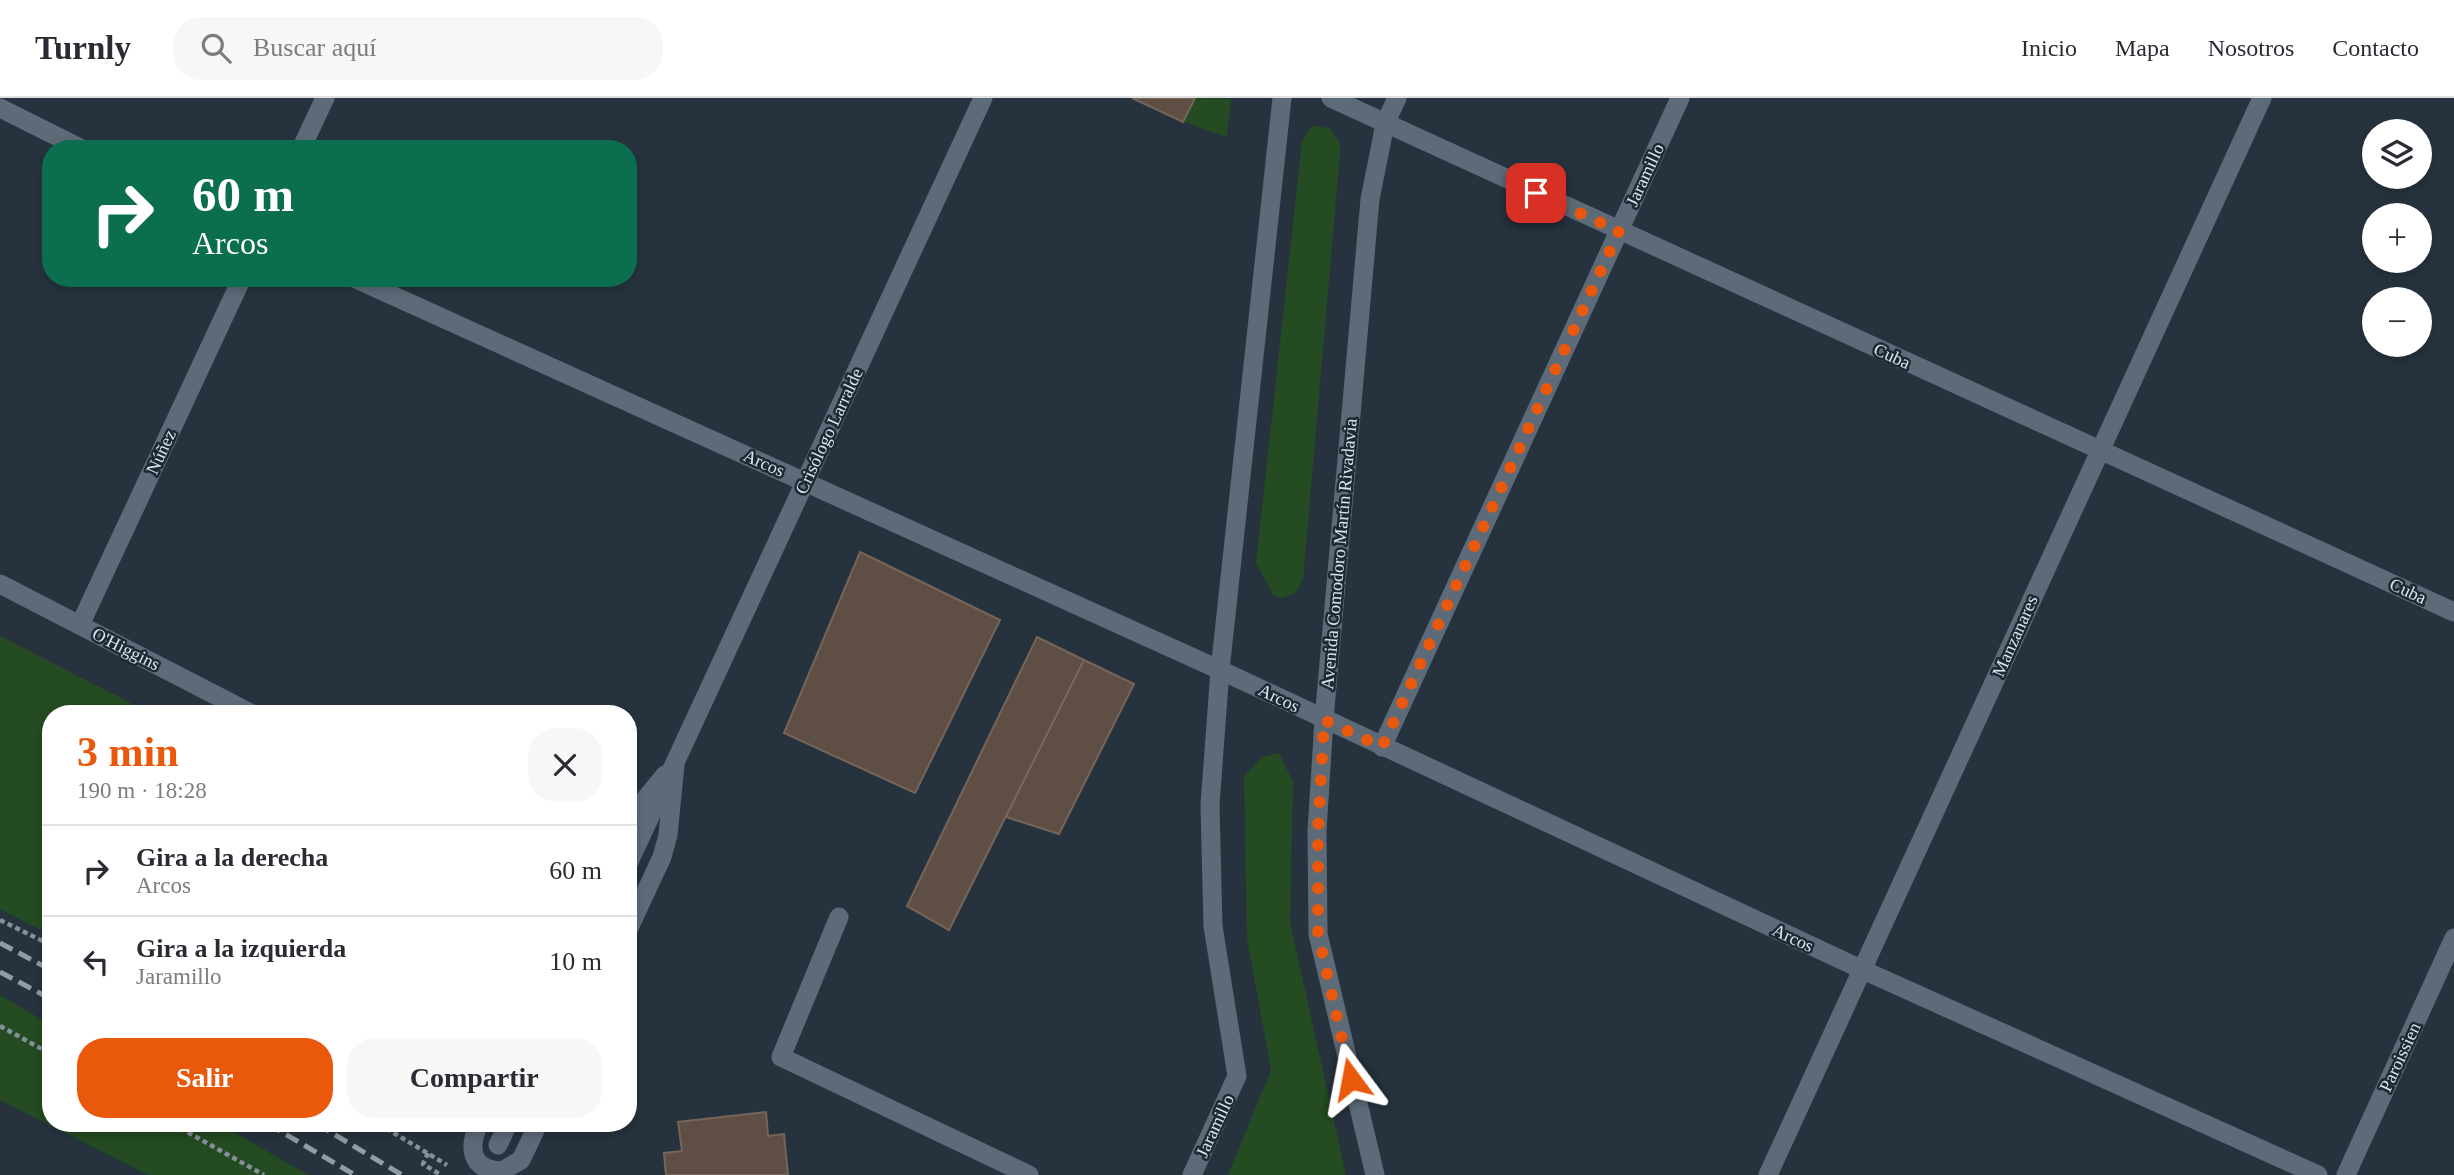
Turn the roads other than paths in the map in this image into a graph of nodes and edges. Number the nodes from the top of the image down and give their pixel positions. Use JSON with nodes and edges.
{"nodes":[{"id":1,"x":325,"y":98,"type":"edge"},
{"id":2,"x":983,"y":98,"type":"edge"},
{"id":3,"x":1282,"y":98,"type":"edge"},
{"id":4,"x":1331,"y":98,"type":"edge"},
{"id":5,"x":1396,"y":98,"type":"edge"},
{"id":6,"x":1680,"y":98,"type":"edge"},
{"id":7,"x":2263,"y":98,"type":"edge"},
{"id":8,"x":0,"y":108,"type":"edge"},
{"id":9,"x":1385,"y":124,"type":"junction"},
{"id":10,"x":64,"y":140,"type":"edge"},
{"id":11,"x":306,"y":140,"type":"edge"},
{"id":12,"x":1619,"y":231,"type":"junction"},
{"id":13,"x":238,"y":287,"type":"edge"},
{"id":14,"x":374,"y":287,"type":"edge"},
{"id":15,"x":2099,"y":450,"type":"junction"},
{"id":16,"x":806,"y":482,"type":"junction"},
{"id":17,"x":0,"y":584,"type":"edge"},
{"id":18,"x":2454,"y":612,"type":"edge"},
{"id":19,"x":80,"y":625,"type":"junction"},
{"id":20,"x":1220,"y":670,"type":"junction"},
{"id":21,"x":235,"y":705,"type":"edge"},
{"id":22,"x":1324,"y":720,"type":"junction"},
{"id":23,"x":1382,"y":747,"type":"junction"},
{"id":24,"x":675,"y":764,"type":"junction"},
{"id":25,"x":637,"y":809,"type":"edge"},
{"id":26,"x":637,"y":845,"type":"edge"},
{"id":27,"x":637,"y":911,"type":"edge"},
{"id":28,"x":839,"y":918,"type":"dead end"},
{"id":29,"x":2454,"y":938,"type":"edge"},
{"id":30,"x":1863,"y":970,"type":"junction"},
{"id":31,"x":474,"y":1132,"type":"edge"},
{"id":32,"x":504,"y":1132,"type":"edge"},
{"id":33,"x":534,"y":1132,"type":"edge"},
{"id":34,"x":498,"y":1145,"type":"dead end"},
{"id":35,"x":1029,"y":1175,"type":"edge"},
{"id":36,"x":1192,"y":1175,"type":"edge"},
{"id":37,"x":1375,"y":1175,"type":"edge"},
{"id":38,"x":1768,"y":1175,"type":"edge"},
{"id":39,"x":2318,"y":1175,"type":"edge"},
{"id":40,"x":2346,"y":1175,"type":"edge"}],
"edges":[{"from":1,"to":11,"type":"street"},
{"from":2,"to":16,"type":"street","name":"Crisólogo Larralde"},
{"from":3,"to":20,"type":"street"},
{"from":4,"to":9,"type":"street","name":"Cuba"},
{"from":5,"to":9,"type":"street","name":"Avenida Comodoro Martín Rivadavia"},
{"from":6,"to":12,"type":"street","name":"Jaramillo"},
{"from":7,"to":15,"type":"street","name":"Manzanares"},
{"from":8,"to":10,"type":"street"},
{"from":9,"to":12,"type":"street","name":"Cuba"},
{"from":9,"to":22,"type":"street","name":"Avenida Comodoro Martín Rivadavia"},
{"from":12,"to":15,"type":"street","name":"Cuba"},
{"from":12,"to":23,"type":"street","name":"Jaramillo"},
{"from":13,"to":19,"type":"street","name":"Núñez"},
{"from":14,"to":16,"type":"street","name":"Arcos"},
{"from":15,"to":18,"type":"street","name":"Cuba"},
{"from":15,"to":30,"type":"street","name":"Manzanares"},
{"from":16,"to":20,"type":"street","name":"Arcos"},
{"from":16,"to":24,"type":"street","name":"Crisólogo Larralde"},
{"from":17,"to":19,"type":"street","name":"O'Higgins"},
{"from":19,"to":21,"type":"street","name":"O'Higgins"},
{"from":20,"to":22,"type":"street","name":"Arcos"},
{"from":20,"to":36,"type":"street","name":"Jaramillo"},
{"from":22,"to":23,"type":"street","name":"Arcos"},
{"from":22,"to":37,"type":"street","name":"Avenida Comodoro Martín Rivadavia"},
{"from":23,"to":30,"type":"street","name":"Arcos"},
{"from":24,"to":25,"type":"street"},
{"from":24,"to":26,"type":"street","name":"Crisólogo Larralde"},
{"from":24,"to":27,"type":"street","name":"Crisólogo Larralde"},
{"from":28,"to":35,"type":"street"},
{"from":29,"to":40,"type":"street","name":"Paroissien"},
{"from":30,"to":38,"type":"street","name":"Manzanares"},
{"from":30,"to":39,"type":"street","name":"Arcos"},
{"from":31,"to":33,"type":"street"},
{"from":32,"to":34,"type":"street"}]}
